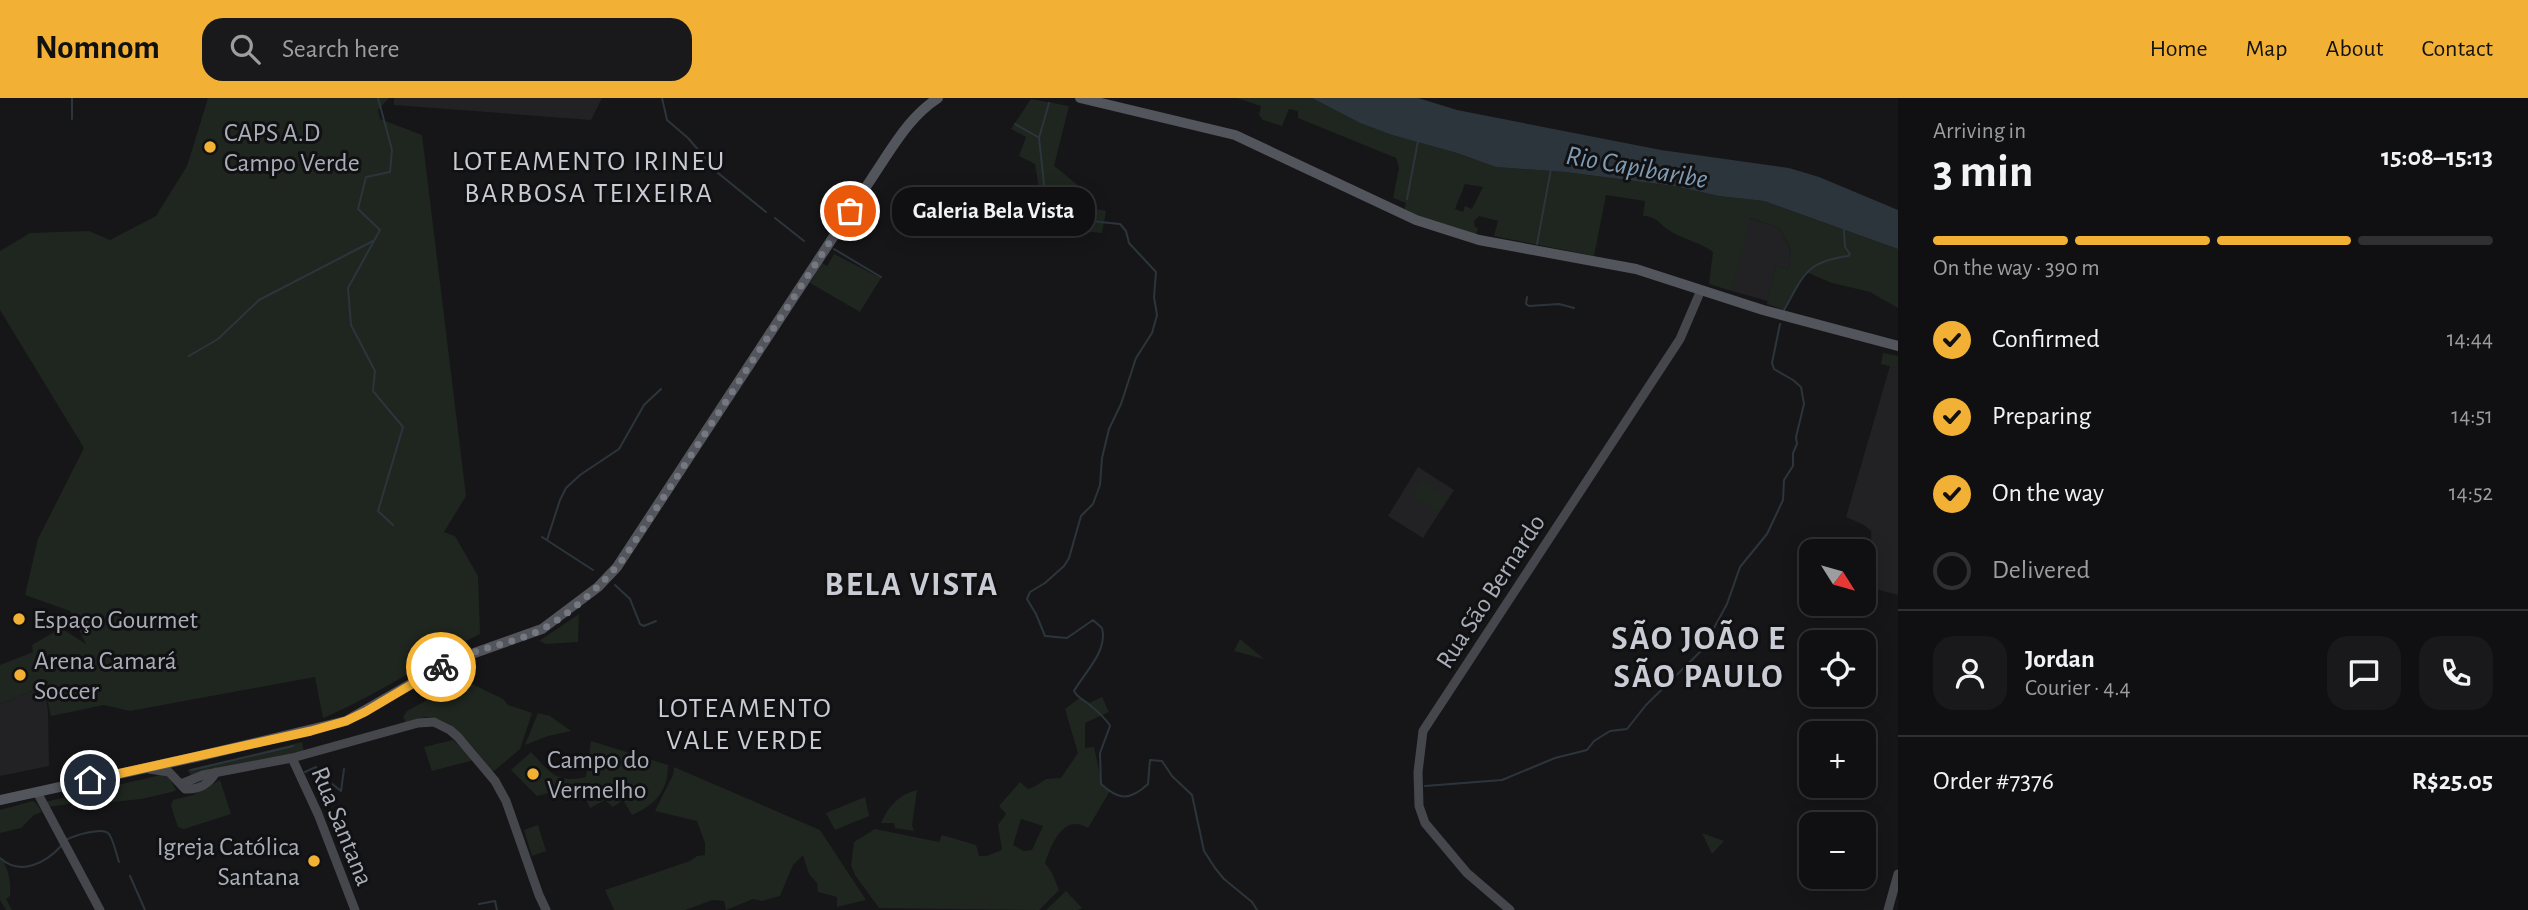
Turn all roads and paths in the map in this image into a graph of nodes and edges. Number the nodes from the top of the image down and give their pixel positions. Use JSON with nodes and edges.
{"nodes":[{"id":1,"x":939,"y":98,"type":"edge"},
{"id":2,"x":1080,"y":98,"type":"edge"},
{"id":3,"x":1701,"y":290,"type":"junction"},
{"id":4,"x":1898,"y":346,"type":"edge"},
{"id":5,"x":292,"y":758,"type":"junction"},
{"id":6,"x":184,"y":763,"type":"junction"},
{"id":7,"x":143,"y":769,"type":"junction"},
{"id":8,"x":173,"y":775,"type":"junction"},
{"id":9,"x":185,"y":784,"type":"junction"},
{"id":10,"x":37,"y":792,"type":"junction"},
{"id":11,"x":0,"y":800,"type":"edge"},
{"id":12,"x":1898,"y":874,"type":"edge"},
{"id":13,"x":100,"y":910,"type":"edge"},
{"id":14,"x":355,"y":910,"type":"edge"},
{"id":15,"x":546,"y":910,"type":"edge"},
{"id":16,"x":1510,"y":910,"type":"edge"},
{"id":17,"x":1888,"y":910,"type":"edge"}],
"edges":[{"from":1,"to":6,"type":"main road"},
{"from":2,"to":3,"type":"main road"},
{"from":3,"to":4,"type":"main road"},
{"from":3,"to":16,"type":"street","name":"Rua São Bernardo"},
{"from":5,"to":9,"type":"street"},
{"from":5,"to":14,"type":"street","name":"Rua Santana"},
{"from":5,"to":15,"type":"street"},
{"from":6,"to":7,"type":"main road"},
{"from":6,"to":8,"type":"street"},
{"from":6,"to":9,"type":"street"},
{"from":7,"to":8,"type":"street"},
{"from":7,"to":10,"type":"main road"},
{"from":8,"to":9,"type":"street"},
{"from":10,"to":11,"type":"main road"},
{"from":10,"to":13,"type":"street"},
{"from":12,"to":17,"type":"street"}]}
